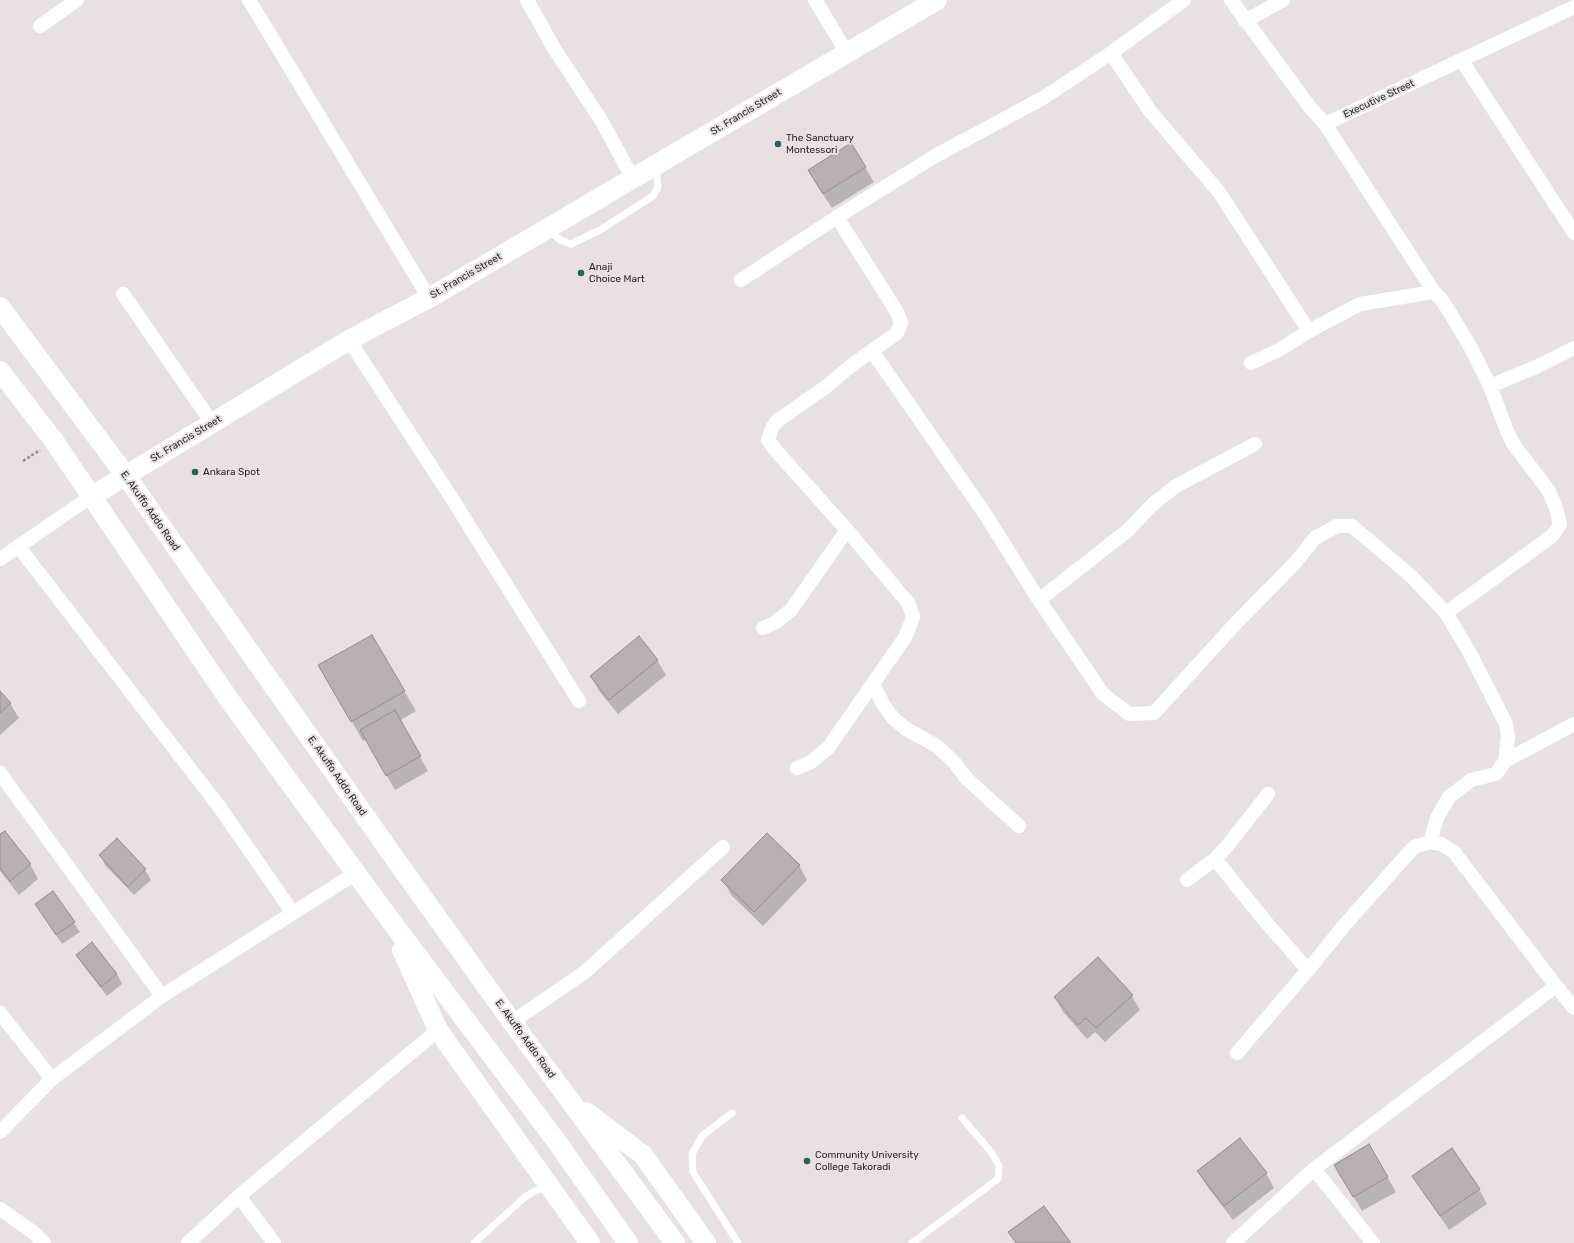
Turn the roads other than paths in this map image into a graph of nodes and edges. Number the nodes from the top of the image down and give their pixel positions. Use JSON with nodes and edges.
{"nodes":[{"id":1,"x":77,"y":0,"type":"edge"},
{"id":2,"x":249,"y":0,"type":"edge"},
{"id":3,"x":527,"y":0,"type":"edge"},
{"id":4,"x":815,"y":0,"type":"edge"},
{"id":5,"x":937,"y":0,"type":"edge"},
{"id":6,"x":1184,"y":0,"type":"edge"},
{"id":7,"x":1231,"y":0,"type":"edge"},
{"id":8,"x":1283,"y":0,"type":"edge"},
{"id":9,"x":1574,"y":7,"type":"edge"},
{"id":10,"x":1246,"y":21,"type":"junction"},
{"id":11,"x":40,"y":26,"type":"dead end"},
{"id":12,"x":847,"y":53,"type":"junction"},
{"id":13,"x":1111,"y":53,"type":"junction"},
{"id":14,"x":1462,"y":61,"type":"junction"},
{"id":15,"x":1325,"y":124,"type":"junction"},
{"id":16,"x":656,"y":165,"type":"junction"},
{"id":17,"x":633,"y":179,"type":"junction"},
{"id":18,"x":837,"y":217,"type":"junction"},
{"id":19,"x":548,"y":229,"type":"junction"},
{"id":20,"x":1574,"y":233,"type":"edge"},
{"id":21,"x":741,"y":280,"type":"dead end"},
{"id":22,"x":1434,"y":292,"type":"junction"},
{"id":23,"x":123,"y":294,"type":"dead end"},
{"id":24,"x":429,"y":298,"type":"junction"},
{"id":25,"x":0,"y":307,"type":"edge"},
{"id":26,"x":1309,"y":331,"type":"junction"},
{"id":27,"x":349,"y":340,"type":"junction"},
{"id":28,"x":1574,"y":348,"type":"edge"},
{"id":29,"x":872,"y":351,"type":"junction"},
{"id":30,"x":1251,"y":363,"type":"dead end"},
{"id":31,"x":0,"y":371,"type":"edge"},
{"id":32,"x":1490,"y":386,"type":"junction"},
{"id":33,"x":212,"y":423,"type":"junction"},
{"id":34,"x":1255,"y":444,"type":"dead end"},
{"id":35,"x":126,"y":476,"type":"junction"},
{"id":36,"x":92,"y":496,"type":"junction"},
{"id":37,"x":847,"y":530,"type":"junction"},
{"id":38,"x":18,"y":546,"type":"junction"},
{"id":39,"x":0,"y":559,"type":"edge"},
{"id":40,"x":1040,"y":600,"type":"junction"},
{"id":41,"x":1446,"y":613,"type":"junction"},
{"id":42,"x":763,"y":628,"type":"dead end"},
{"id":43,"x":873,"y":684,"type":"junction"},
{"id":44,"x":579,"y":700,"type":"dead end"},
{"id":45,"x":1574,"y":724,"type":"edge"},
{"id":46,"x":1505,"y":761,"type":"junction"},
{"id":47,"x":797,"y":768,"type":"dead end"},
{"id":48,"x":0,"y":772,"type":"edge"},
{"id":49,"x":1268,"y":794,"type":"dead end"},
{"id":50,"x":1019,"y":826,"type":"dead end"},
{"id":51,"x":1430,"y":842,"type":"junction"},
{"id":52,"x":723,"y":847,"type":"dead end"},
{"id":53,"x":1215,"y":859,"type":"junction"},
{"id":54,"x":356,"y":873,"type":"junction"},
{"id":55,"x":1187,"y":880,"type":"dead end"},
{"id":56,"x":293,"y":913,"type":"junction"},
{"id":57,"x":388,"y":917,"type":"junction"},
{"id":58,"x":1308,"y":970,"type":"junction"},
{"id":59,"x":1556,"y":986,"type":"junction"},
{"id":60,"x":162,"y":996,"type":"junction"},
{"id":61,"x":1574,"y":1008,"type":"edge"},
{"id":62,"x":0,"y":1013,"type":"edge"},
{"id":63,"x":512,"y":1022,"type":"junction"},
{"id":64,"x":438,"y":1030,"type":"junction"},
{"id":65,"x":1237,"y":1053,"type":"dead end"},
{"id":66,"x":52,"y":1079,"type":"junction"},
{"id":67,"x":569,"y":1100,"type":"junction"},
{"id":68,"x":732,"y":1113,"type":"dead end"},
{"id":69,"x":962,"y":1118,"type":"dead end"},
{"id":70,"x":0,"y":1132,"type":"edge"},
{"id":71,"x":1314,"y":1169,"type":"junction"},
{"id":72,"x":550,"y":1187,"type":"junction"},
{"id":73,"x":239,"y":1196,"type":"junction"},
{"id":74,"x":0,"y":1209,"type":"edge"},
{"id":75,"x":44,"y":1243,"type":"edge"},
{"id":76,"x":188,"y":1243,"type":"edge"},
{"id":77,"x":274,"y":1243,"type":"edge"},
{"id":78,"x":474,"y":1243,"type":"edge"},
{"id":79,"x":590,"y":1243,"type":"edge"},
{"id":80,"x":628,"y":1243,"type":"edge"},
{"id":81,"x":675,"y":1243,"type":"edge"},
{"id":82,"x":706,"y":1243,"type":"edge"},
{"id":83,"x":738,"y":1243,"type":"edge"},
{"id":84,"x":912,"y":1243,"type":"edge"},
{"id":85,"x":1233,"y":1243,"type":"edge"},
{"id":86,"x":1372,"y":1243,"type":"edge"}],
"edges":[{"from":1,"to":11,"type":"street"},
{"from":2,"to":24,"type":"street"},
{"from":3,"to":17,"type":"street"},
{"from":4,"to":12,"type":"street"},
{"from":5,"to":12,"type":"main road","name":"St. Francis Street"},
{"from":6,"to":13,"type":"street"},
{"from":7,"to":10,"type":"street"},
{"from":8,"to":10,"type":"street"},
{"from":9,"to":14,"type":"street","name":"Executive Street"},
{"from":10,"to":15,"type":"street"},
{"from":12,"to":16,"type":"main road","name":"St. Francis Street"},
{"from":13,"to":18,"type":"street"},
{"from":13,"to":26,"type":"street"},
{"from":14,"to":15,"type":"street","name":"Executive Street"},
{"from":14,"to":20,"type":"street"},
{"from":15,"to":22,"type":"street"},
{"from":16,"to":17,"type":"main road","name":"St. Francis Street"},
{"from":16,"to":19,"type":"lane"},
{"from":17,"to":19,"type":"main road","name":"St. Francis Street"},
{"from":18,"to":21,"type":"street"},
{"from":18,"to":29,"type":"street"},
{"from":19,"to":24,"type":"main road","name":"St. Francis Street"},
{"from":22,"to":26,"type":"street"},
{"from":22,"to":32,"type":"street"},
{"from":23,"to":33,"type":"street"},
{"from":24,"to":27,"type":"main road","name":"St. Francis Street"},
{"from":25,"to":35,"type":"main road","name":"E. Akuffo Addo Road"},
{"from":26,"to":30,"type":"street"},
{"from":27,"to":33,"type":"main road","name":"St. Francis Street"},
{"from":27,"to":44,"type":"street"},
{"from":28,"to":32,"type":"street"},
{"from":29,"to":37,"type":"street"},
{"from":29,"to":40,"type":"street"},
{"from":31,"to":36,"type":"main road"},
{"from":32,"to":41,"type":"street"},
{"from":33,"to":35,"type":"main road","name":"St. Francis Street"},
{"from":34,"to":40,"type":"street"},
{"from":35,"to":36,"type":"main road","name":"St. Francis Street"},
{"from":35,"to":63,"type":"main road","name":"E. Akuffo Addo Road"},
{"from":36,"to":38,"type":"street","name":"St. Francis Street"},
{"from":36,"to":54,"type":"main road"},
{"from":37,"to":42,"type":"street"},
{"from":37,"to":43,"type":"street"},
{"from":38,"to":39,"type":"street","name":"St. Francis Street"},
{"from":38,"to":56,"type":"street"},
{"from":40,"to":41,"type":"street"},
{"from":41,"to":46,"type":"street"},
{"from":43,"to":47,"type":"street"},
{"from":43,"to":50,"type":"street"},
{"from":45,"to":46,"type":"street"},
{"from":46,"to":51,"type":"street"},
{"from":48,"to":60,"type":"street"},
{"from":49,"to":53,"type":"street"},
{"from":51,"to":58,"type":"street"},
{"from":51,"to":59,"type":"street"},
{"from":52,"to":63,"type":"street"},
{"from":53,"to":55,"type":"street"},
{"from":53,"to":58,"type":"street"},
{"from":54,"to":56,"type":"street"},
{"from":54,"to":57,"type":"main road"},
{"from":56,"to":60,"type":"street"},
{"from":57,"to":64,"type":"main road"},
{"from":57,"to":80,"type":"main road"},
{"from":58,"to":65,"type":"street"},
{"from":59,"to":61,"type":"street"},
{"from":59,"to":71,"type":"street"},
{"from":60,"to":66,"type":"street"},
{"from":62,"to":66,"type":"street"},
{"from":63,"to":67,"type":"main road","name":"E. Akuffo Addo Road"},
{"from":64,"to":72,"type":"main road"},
{"from":64,"to":73,"type":"street"},
{"from":66,"to":70,"type":"street"},
{"from":67,"to":81,"type":"main road","name":"E. Akuffo Addo Road"},
{"from":67,"to":82,"type":"main road"},
{"from":68,"to":83,"type":"lane"},
{"from":69,"to":84,"type":"lane"},
{"from":71,"to":85,"type":"street"},
{"from":71,"to":86,"type":"street"},
{"from":72,"to":78,"type":"lane"},
{"from":72,"to":79,"type":"main road"},
{"from":73,"to":76,"type":"street"},
{"from":73,"to":77,"type":"street"},
{"from":74,"to":75,"type":"street"}]}
